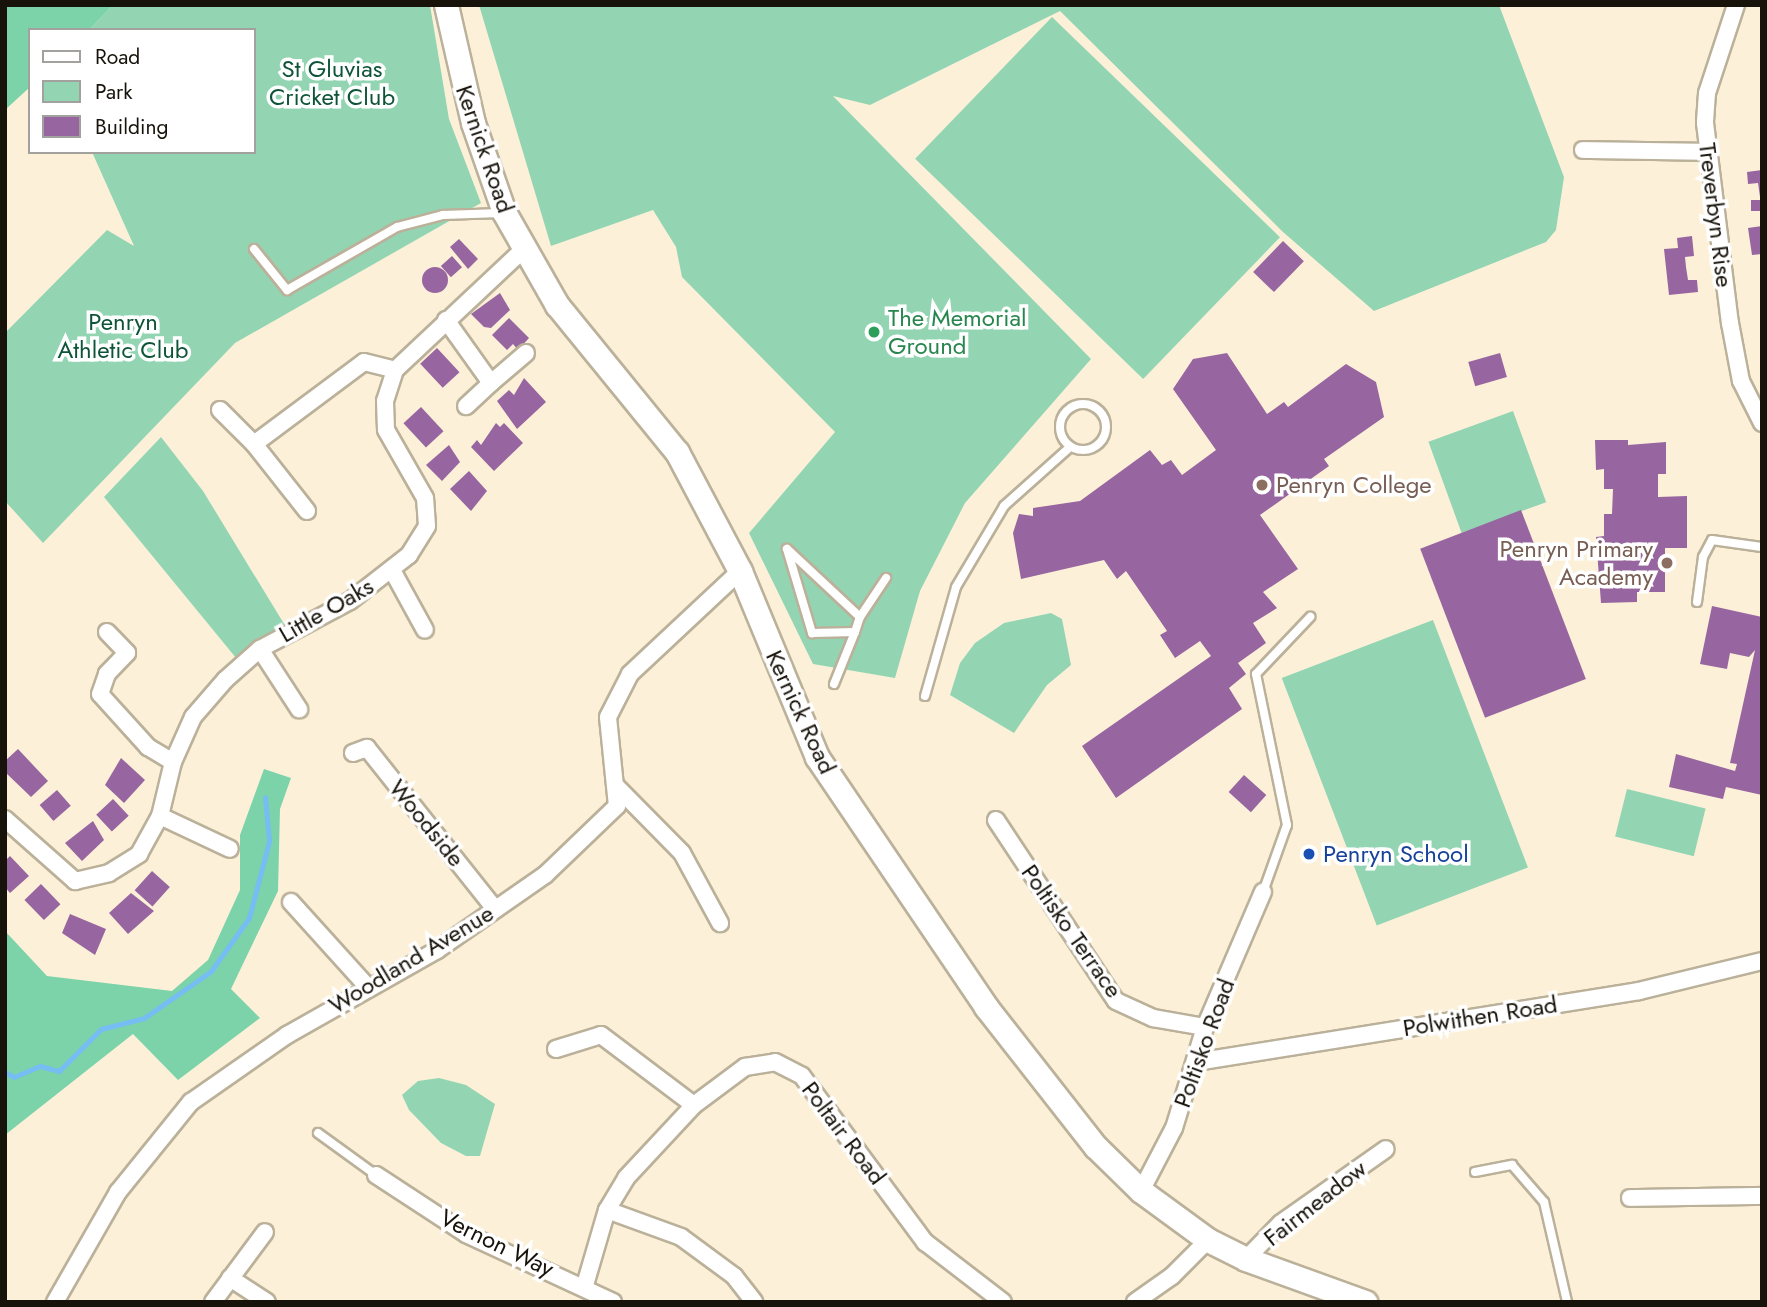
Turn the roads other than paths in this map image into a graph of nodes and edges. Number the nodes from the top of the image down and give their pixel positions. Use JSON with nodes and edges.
{"nodes":[{"id":1,"x":446,"y":5,"type":"edge"},
{"id":2,"x":1736,"y":5,"type":"edge"},
{"id":3,"x":1583,"y":150,"type":"dead end"},
{"id":4,"x":1708,"y":152,"type":"junction"},
{"id":5,"x":504,"y":212,"type":"junction"},
{"id":6,"x":254,"y":249,"type":"dead end"},
{"id":7,"x":524,"y":249,"type":"junction"},
{"id":8,"x":446,"y":320,"type":"junction"},
{"id":9,"x":526,"y":353,"type":"dead end"},
{"id":10,"x":395,"y":370,"type":"junction"},
{"id":11,"x":491,"y":383,"type":"junction"},
{"id":12,"x":466,"y":406,"type":"dead end"},
{"id":13,"x":220,"y":410,"type":"dead end"},
{"id":14,"x":1762,"y":423,"type":"edge"},
{"id":15,"x":254,"y":444,"type":"junction"},
{"id":16,"x":1070,"y":447,"type":"junction"},
{"id":17,"x":307,"y":511,"type":"dead end"},
{"id":18,"x":1762,"y":547,"type":"edge"},
{"id":19,"x":392,"y":570,"type":"junction"},
{"id":20,"x":740,"y":571,"type":"junction"},
{"id":21,"x":886,"y":578,"type":"dead end"},
{"id":22,"x":1697,"y":602,"type":"dead end"},
{"id":23,"x":860,"y":617,"type":"junction"},
{"id":24,"x":1310,"y":617,"type":"dead end"},
{"id":25,"x":425,"y":630,"type":"dead end"},
{"id":26,"x":107,"y":632,"type":"dead end"},
{"id":27,"x":855,"y":632,"type":"junction"},
{"id":28,"x":260,"y":649,"type":"junction"},
{"id":29,"x":834,"y":684,"type":"dead end"},
{"id":30,"x":925,"y":696,"type":"dead end"},
{"id":31,"x":299,"y":709,"type":"dead end"},
{"id":32,"x":353,"y":753,"type":"dead end"},
{"id":33,"x":173,"y":762,"type":"junction"},
{"id":34,"x":615,"y":785,"type":"junction"},
{"id":35,"x":160,"y":817,"type":"junction"},
{"id":36,"x":5,"y":819,"type":"edge"},
{"id":37,"x":996,"y":820,"type":"dead end"},
{"id":38,"x":230,"y":849,"type":"dead end"},
{"id":39,"x":1263,"y":892,"type":"joint"},
{"id":40,"x":290,"y":902,"type":"dead end"},
{"id":41,"x":495,"y":909,"type":"junction"},
{"id":42,"x":720,"y":923,"type":"dead end"},
{"id":43,"x":1762,"y":961,"type":"edge"},
{"id":44,"x":367,"y":986,"type":"junction"},
{"id":45,"x":1205,"y":1027,"type":"junction"},
{"id":46,"x":556,"y":1049,"type":"dead end"},
{"id":47,"x":1196,"y":1062,"type":"junction"},
{"id":48,"x":694,"y":1105,"type":"junction"},
{"id":49,"x":318,"y":1133,"type":"dead end"},
{"id":50,"x":1386,"y":1149,"type":"dead end"},
{"id":51,"x":1475,"y":1172,"type":"dead end"},
{"id":52,"x":376,"y":1175,"type":"joint"},
{"id":53,"x":1140,"y":1191,"type":"junction"},
{"id":54,"x":1762,"y":1196,"type":"edge"},
{"id":55,"x":1630,"y":1198,"type":"dead end"},
{"id":56,"x":607,"y":1210,"type":"junction"},
{"id":57,"x":265,"y":1231,"type":"dead end"},
{"id":58,"x":1208,"y":1240,"type":"junction"},
{"id":59,"x":1246,"y":1259,"type":"junction"},
{"id":60,"x":230,"y":1278,"type":"junction"},
{"id":61,"x":585,"y":1285,"type":"junction"},
{"id":62,"x":55,"y":1302,"type":"edge"},
{"id":63,"x":213,"y":1302,"type":"edge"},
{"id":64,"x":267,"y":1302,"type":"edge"},
{"id":65,"x":613,"y":1302,"type":"edge"},
{"id":66,"x":754,"y":1302,"type":"edge"},
{"id":67,"x":1003,"y":1302,"type":"edge"},
{"id":68,"x":1135,"y":1302,"type":"edge"},
{"id":69,"x":1365,"y":1302,"type":"edge"},
{"id":70,"x":1567,"y":1302,"type":"edge"}],
"edges":[{"from":1,"to":5,"type":"street","name":"Kernick Road"},
{"from":2,"to":4,"type":"street","name":"Treverbyn Rise"},
{"from":3,"to":4,"type":"street"},
{"from":4,"to":14,"type":"street","name":"Treverbyn Rise"},
{"from":5,"to":6,"type":"lane"},
{"from":5,"to":7,"type":"street","name":"Kernick Road"},
{"from":7,"to":8,"type":"street","name":"Little Oaks"},
{"from":7,"to":20,"type":"street","name":"Kernick Road"},
{"from":8,"to":10,"type":"street","name":"Little Oaks"},
{"from":8,"to":11,"type":"street"},
{"from":9,"to":11,"type":"street"},
{"from":10,"to":15,"type":"street"},
{"from":10,"to":19,"type":"street","name":"Little Oaks"},
{"from":11,"to":12,"type":"street"},
{"from":13,"to":15,"type":"street"},
{"from":15,"to":17,"type":"street"},
{"from":16,"to":16,"type":"lane"},
{"from":16,"to":30,"type":"lane"},
{"from":18,"to":22,"type":"lane"},
{"from":19,"to":25,"type":"street","name":"Little Oaks"},
{"from":19,"to":28,"type":"street","name":"Little Oaks"},
{"from":20,"to":34,"type":"street","name":"Woodland Avenue"},
{"from":20,"to":53,"type":"street","name":"Kernick Road"},
{"from":21,"to":23,"type":"lane"},
{"from":23,"to":27,"type":"lane"},
{"from":23,"to":27,"type":"lane"},
{"from":24,"to":39,"type":"lane"},
{"from":26,"to":33,"type":"street"},
{"from":27,"to":29,"type":"lane"},
{"from":28,"to":31,"type":"street","name":"Little Oaks"},
{"from":28,"to":33,"type":"street","name":"Little Oaks"},
{"from":32,"to":41,"type":"street","name":"Woodside"},
{"from":33,"to":35,"type":"street","name":"Little Oaks"},
{"from":34,"to":41,"type":"street","name":"Woodland Avenue"},
{"from":34,"to":42,"type":"street"},
{"from":35,"to":36,"type":"street","name":"Little Oaks"},
{"from":35,"to":38,"type":"street"},
{"from":37,"to":45,"type":"street","name":"Poltisko Terrace"},
{"from":39,"to":45,"type":"street","name":"Poltisko Road"},
{"from":40,"to":44,"type":"street"},
{"from":41,"to":44,"type":"street","name":"Woodland Avenue"},
{"from":43,"to":47,"type":"street","name":"Polwithen Road"},
{"from":44,"to":62,"type":"street","name":"Woodland Avenue"},
{"from":45,"to":47,"type":"street","name":"Poltisko Road"},
{"from":46,"to":48,"type":"street"},
{"from":47,"to":53,"type":"street","name":"Poltisko Road"},
{"from":48,"to":56,"type":"street","name":"Poltair Road"},
{"from":48,"to":67,"type":"street","name":"Poltair Road"},
{"from":49,"to":52,"type":"lane"},
{"from":50,"to":59,"type":"street","name":"Fairmeadow"},
{"from":51,"to":70,"type":"lane"},
{"from":52,"to":61,"type":"street","name":"Vernon Way"},
{"from":53,"to":58,"type":"street","name":"Kernick Road"},
{"from":54,"to":55,"type":"street"},
{"from":56,"to":61,"type":"street","name":"Poltair Road"},
{"from":56,"to":66,"type":"street"},
{"from":57,"to":60,"type":"street"},
{"from":58,"to":59,"type":"street","name":"Kernick Road"},
{"from":58,"to":68,"type":"street"},
{"from":59,"to":69,"type":"street","name":"Kernick Road"},
{"from":60,"to":63,"type":"street"},
{"from":60,"to":64,"type":"street"},
{"from":61,"to":65,"type":"street"}]}
